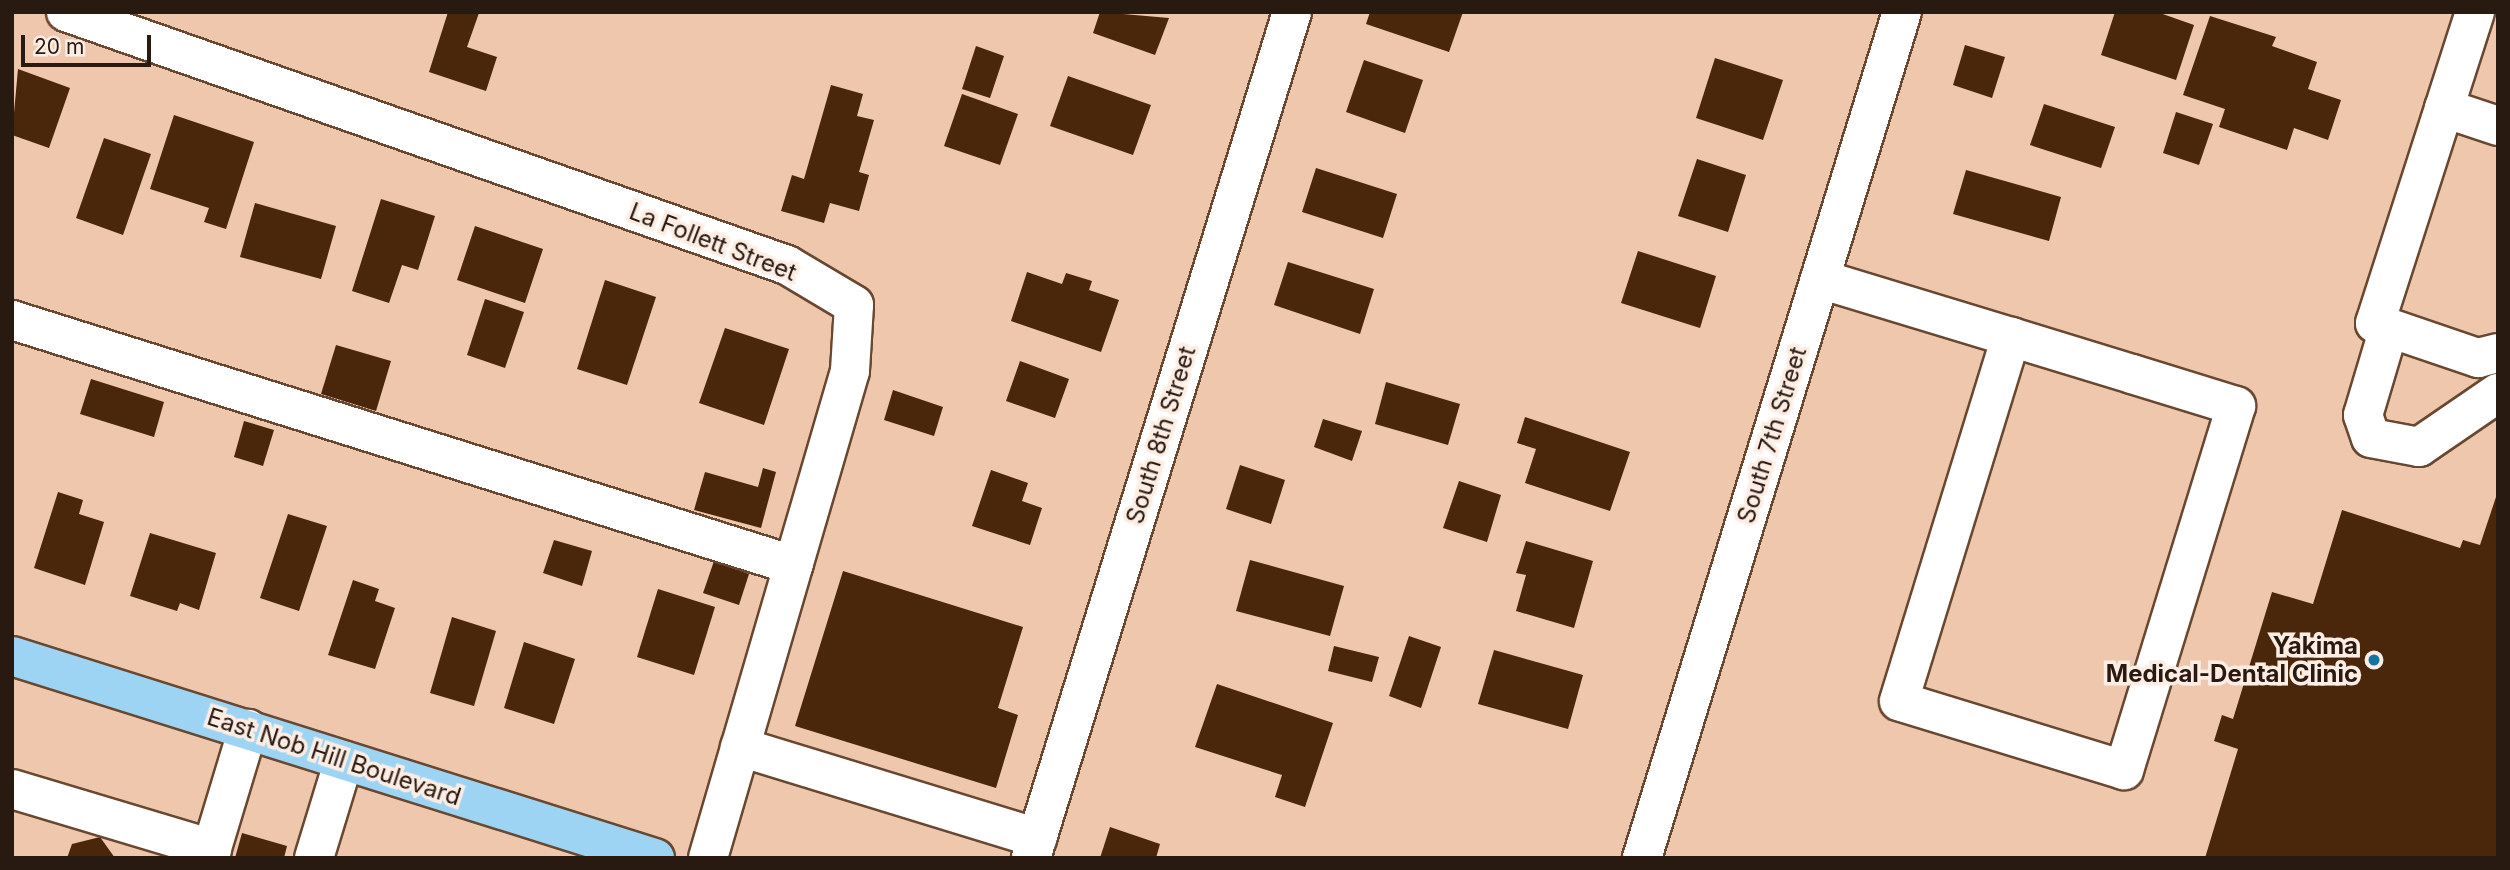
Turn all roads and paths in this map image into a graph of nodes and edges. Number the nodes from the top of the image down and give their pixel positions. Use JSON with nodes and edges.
{"nodes":[{"id":1,"x":66,"y":12,"type":"edge"},
{"id":2,"x":1292,"y":12,"type":"edge"},
{"id":3,"x":1902,"y":12,"type":"edge"},
{"id":4,"x":2475,"y":12,"type":"edge"},
{"id":5,"x":2444,"y":108,"type":"junction"},
{"id":6,"x":2498,"y":126,"type":"edge"},
{"id":7,"x":1820,"y":279,"type":"junction"},
{"id":8,"x":12,"y":320,"type":"edge"},
{"id":9,"x":2389,"y":328,"type":"junction"},
{"id":10,"x":2011,"y":337,"type":"junction"},
{"id":11,"x":2498,"y":353,"type":"edge"},
{"id":12,"x":2498,"y":393,"type":"edge"},
{"id":13,"x":793,"y":565,"type":"junction"},
{"id":14,"x":12,"y":656,"type":"edge"},
{"id":15,"x":248,"y":729,"type":"junction"},
{"id":16,"x":740,"y":747,"type":"junction"},
{"id":17,"x":344,"y":760,"type":"junction"},
{"id":18,"x":12,"y":789,"type":"edge"},
{"id":19,"x":1034,"y":848,"type":"edge"},
{"id":20,"x":211,"y":853,"type":"edge"},
{"id":21,"x":314,"y":858,"type":"edge"},
{"id":22,"x":655,"y":858,"type":"edge"},
{"id":23,"x":708,"y":858,"type":"edge"},
{"id":24,"x":1643,"y":858,"type":"edge"}],
"edges":[{"from":1,"to":13,"type":"street","name":"La Follett Street"},
{"from":2,"to":19,"type":"street","name":"South 8th Street"},
{"from":3,"to":7,"type":"street","name":"South 7th Street"},
{"from":4,"to":5,"type":"street"},
{"from":5,"to":6,"type":"street"},
{"from":5,"to":9,"type":"street"},
{"from":7,"to":10,"type":"street"},
{"from":7,"to":24,"type":"street","name":"South 7th Street"},
{"from":8,"to":13,"type":"street"},
{"from":9,"to":11,"type":"street"},
{"from":9,"to":12,"type":"street"},
{"from":10,"to":10,"type":"street"},
{"from":13,"to":16,"type":"street","name":"La Follett Street"},
{"from":14,"to":15,"type":"main road","name":"East Nob Hill Boulevard"},
{"from":15,"to":17,"type":"main road","name":"East Nob Hill Boulevard"},
{"from":15,"to":20,"type":"street"},
{"from":16,"to":19,"type":"street"},
{"from":16,"to":23,"type":"street","name":"La Follett Street"},
{"from":17,"to":21,"type":"street"},
{"from":17,"to":22,"type":"main road","name":"East Nob Hill Boulevard"},
{"from":18,"to":20,"type":"street"}]}
